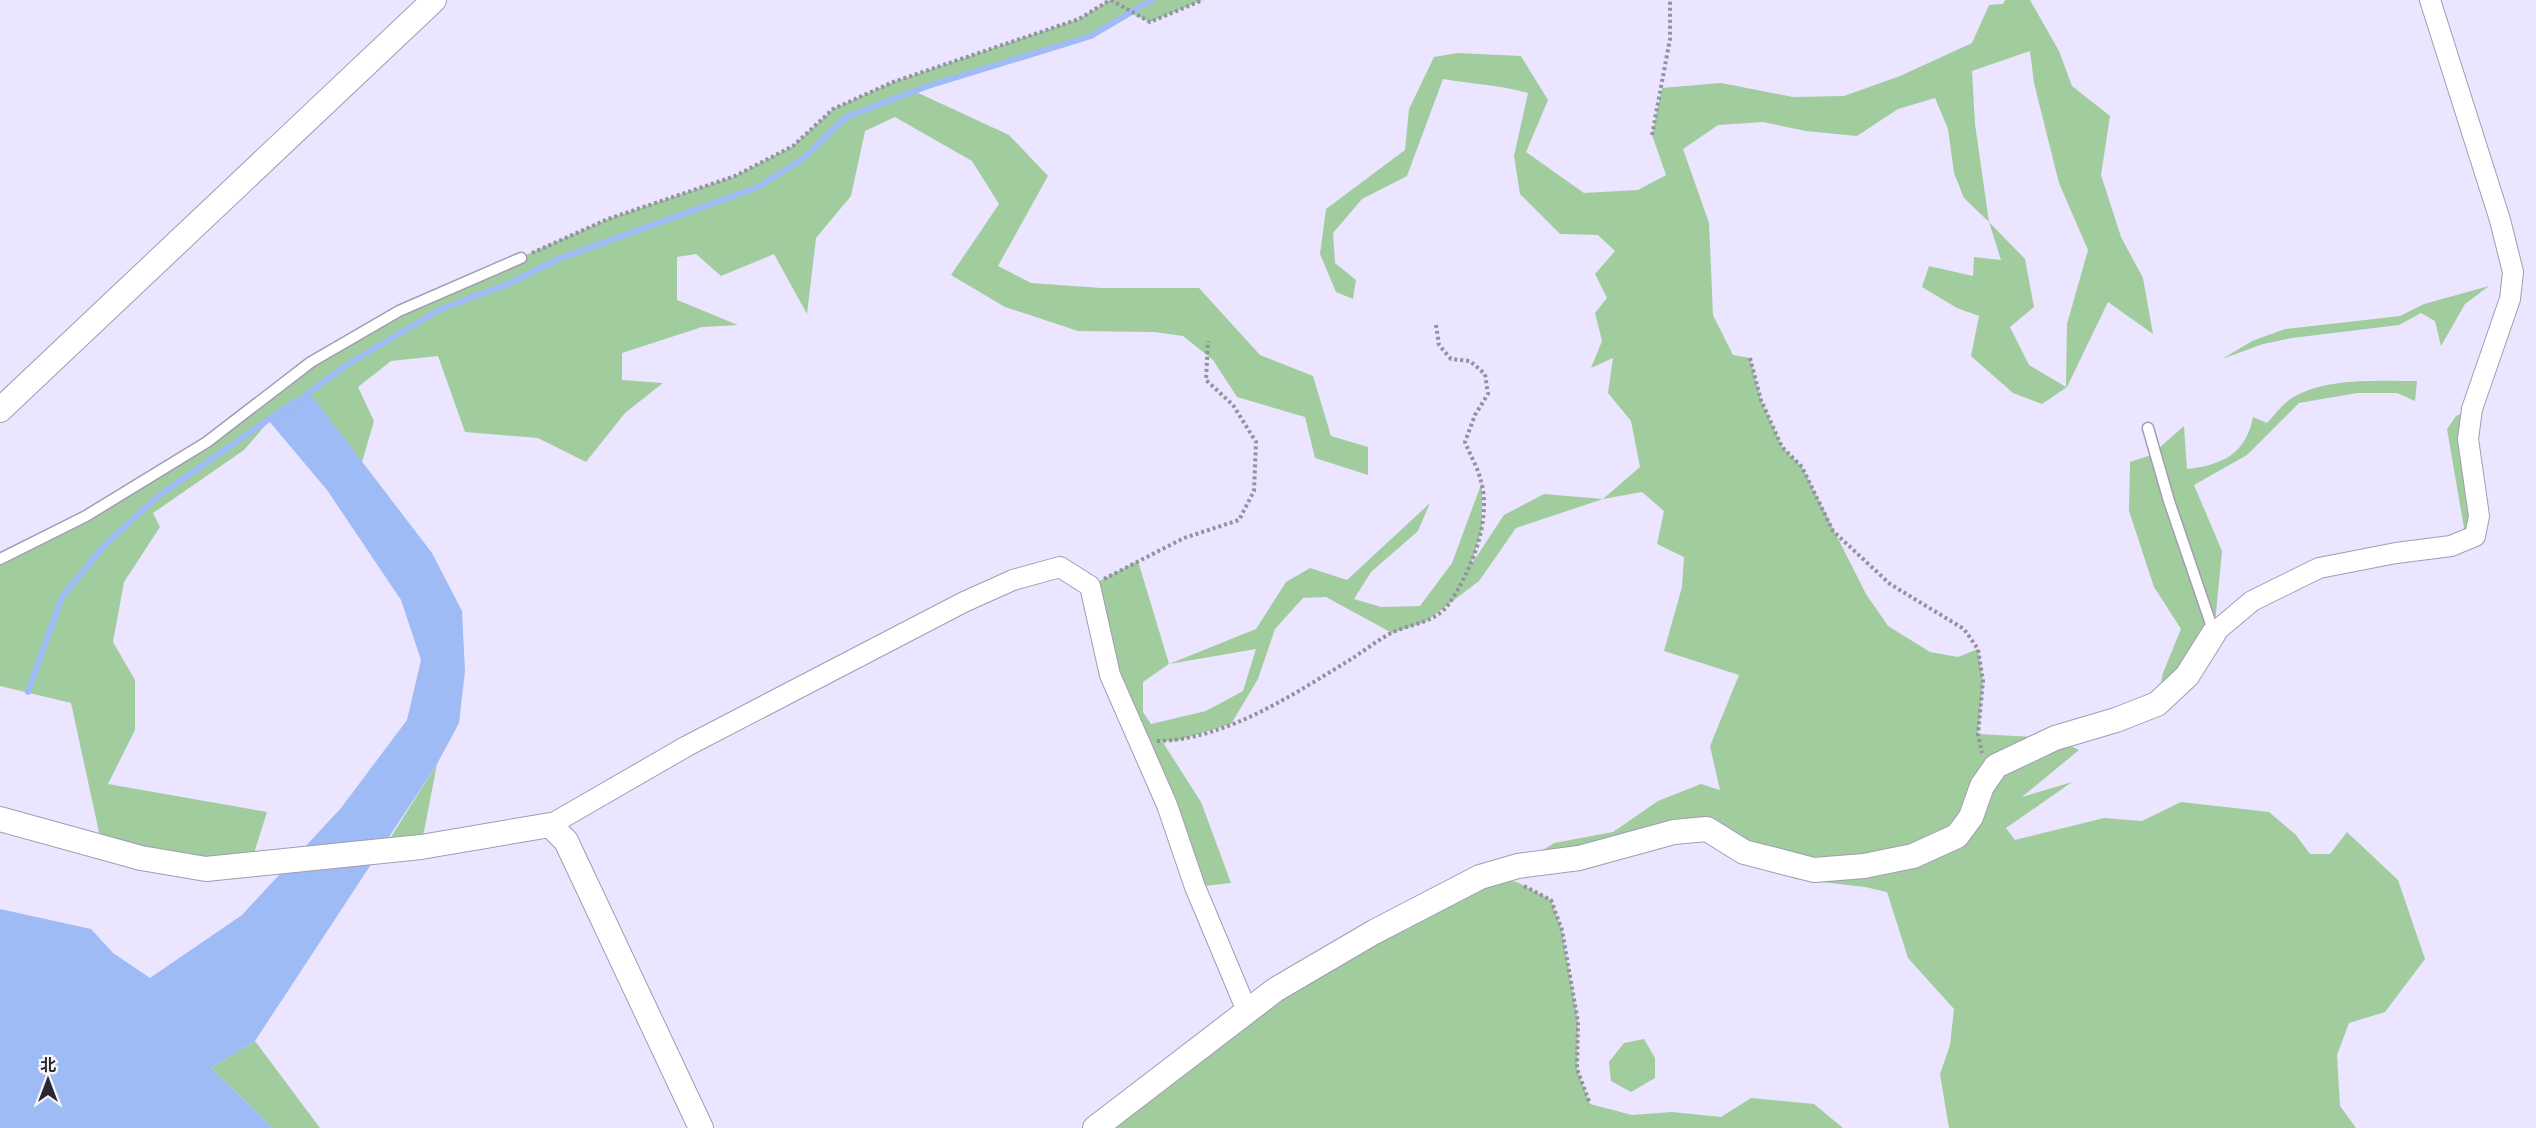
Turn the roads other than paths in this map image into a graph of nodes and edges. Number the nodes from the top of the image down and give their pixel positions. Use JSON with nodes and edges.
{"nodes":[{"id":1,"x":434,"y":0,"type":"edge"},
{"id":2,"x":2430,"y":0,"type":"edge"},
{"id":3,"x":521,"y":258,"type":"road end"},
{"id":4,"x":0,"y":410,"type":"edge"},
{"id":5,"x":2148,"y":428,"type":"dead end"},
{"id":6,"x":0,"y":560,"type":"edge"},
{"id":7,"x":2214,"y":633,"type":"junction"},
{"id":8,"x":0,"y":819,"type":"edge"},
{"id":9,"x":550,"y":825,"type":"junction"},
{"id":10,"x":1247,"y":1011,"type":"junction"},
{"id":11,"x":701,"y":1128,"type":"edge"},
{"id":12,"x":1095,"y":1128,"type":"edge"}],
"edges":[{"from":1,"to":4,"type":"street"},
{"from":2,"to":7,"type":"street"},
{"from":3,"to":6,"type":"lane"},
{"from":5,"to":7,"type":"lane"},
{"from":7,"to":10,"type":"street"},
{"from":8,"to":9,"type":"street"},
{"from":9,"to":10,"type":"street"},
{"from":9,"to":11,"type":"street"},
{"from":10,"to":12,"type":"street"}]}
